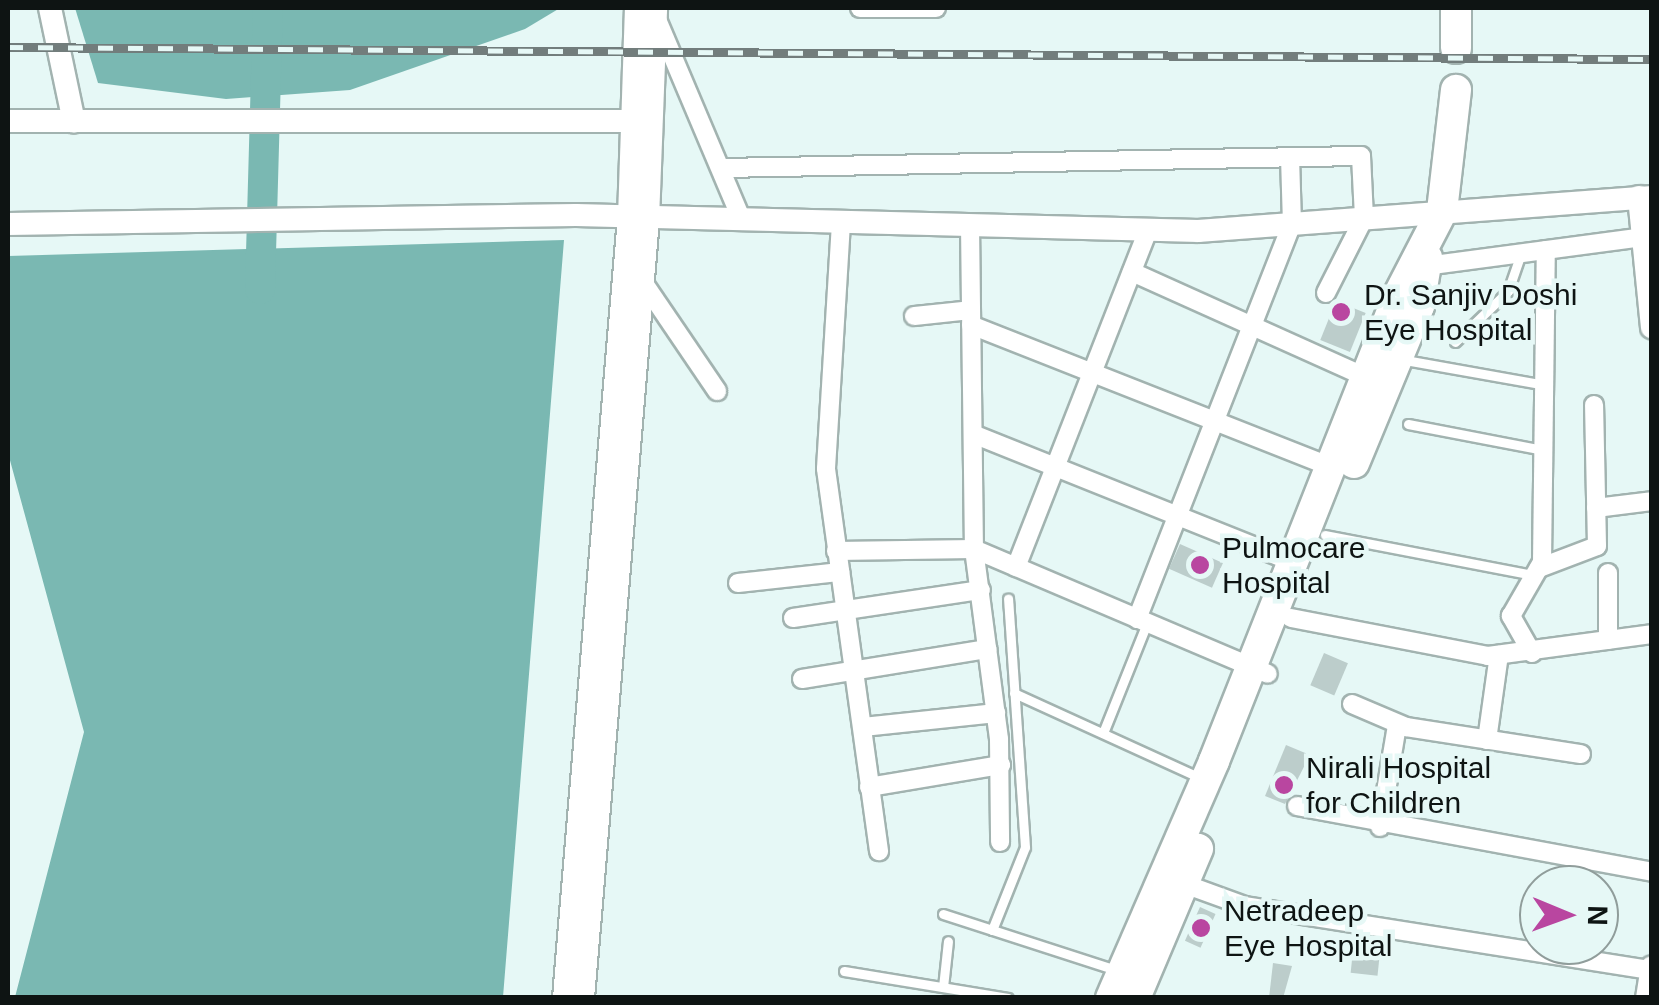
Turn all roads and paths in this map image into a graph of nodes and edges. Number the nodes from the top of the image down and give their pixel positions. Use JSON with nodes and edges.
{"nodes":[{"id":1,"x":50,"y":8,"type":"edge"},
{"id":2,"x":860,"y":8,"type":"edge"},
{"id":3,"x":936,"y":8,"type":"edge"},
{"id":4,"x":1456,"y":8,"type":"edge"},
{"id":5,"x":650,"y":10,"type":"edge"},
{"id":6,"x":1456,"y":48,"type":"dead end"},
{"id":7,"x":1456,"y":90,"type":"dead end"},
{"id":8,"x":8,"y":121,"type":"edge"},
{"id":9,"x":644,"y":121,"type":"junction"},
{"id":10,"x":74,"y":122,"type":"junction"},
{"id":11,"x":1290,"y":158,"type":"junction"},
{"id":12,"x":722,"y":168,"type":"junction"},
{"id":13,"x":1645,"y":197,"type":"edge"},
{"id":14,"x":1442,"y":212,"type":"junction"},
{"id":15,"x":639,"y":218,"type":"junction"},
{"id":16,"x":1364,"y":218,"type":"junction"},
{"id":17,"x":742,"y":221,"type":"junction"},
{"id":18,"x":841,"y":223,"type":"junction"},
{"id":19,"x":8,"y":224,"type":"edge"},
{"id":20,"x":1292,"y":224,"type":"junction"},
{"id":21,"x":970,"y":226,"type":"junction"},
{"id":22,"x":1148,"y":230,"type":"junction"},
{"id":23,"x":1646,"y":247,"type":"edge"},
{"id":24,"x":1546,"y":250,"type":"junction"},
{"id":25,"x":1521,"y":254,"type":"junction"},
{"id":26,"x":1427,"y":258,"type":"junction"},
{"id":27,"x":1132,"y":272,"type":"junction"},
{"id":28,"x":643,"y":282,"type":"junction"},
{"id":29,"x":1326,"y":293,"type":"dead end"},
{"id":30,"x":914,"y":316,"type":"dead end"},
{"id":31,"x":971,"y":318,"type":"junction"},
{"id":32,"x":1252,"y":326,"type":"junction"},
{"id":33,"x":1652,"y":327,"type":"edge"},
{"id":34,"x":1455,"y":342,"type":"dead end"},
{"id":35,"x":1397,"y":359,"type":"junction"},
{"id":36,"x":1093,"y":370,"type":"junction"},
{"id":37,"x":1366,"y":377,"type":"junction"},
{"id":38,"x":1544,"y":386,"type":"junction"},
{"id":39,"x":717,"y":391,"type":"dead end"},
{"id":40,"x":1594,"y":405,"type":"dead end"},
{"id":41,"x":1214,"y":420,"type":"junction"},
{"id":42,"x":1408,"y":424,"type":"dead end"},
{"id":43,"x":973,"y":434,"type":"junction"},
{"id":44,"x":1544,"y":451,"type":"junction"},
{"id":45,"x":1055,"y":467,"type":"junction"},
{"id":46,"x":1331,"y":467,"type":"junction"},
{"id":47,"x":1652,"y":500,"type":"edge"},
{"id":48,"x":1596,"y":508,"type":"junction"},
{"id":49,"x":1177,"y":516,"type":"junction"},
{"id":50,"x":1325,"y":534,"type":"junction"},
{"id":51,"x":974,"y":550,"type":"junction"},
{"id":52,"x":836,"y":551,"type":"junction"},
{"id":53,"x":1293,"y":562,"type":"junction"},
{"id":54,"x":1016,"y":567,"type":"junction"},
{"id":55,"x":1538,"y":571,"type":"junction"},
{"id":56,"x":840,"y":572,"type":"junction"},
{"id":57,"x":1608,"y":573,"type":"dead end"},
{"id":58,"x":738,"y":582,"type":"dead end"},
{"id":59,"x":980,"y":590,"type":"junction"},
{"id":60,"x":1008,"y":598,"type":"dead end"},
{"id":61,"x":606,"y":603,"type":"junction"},
{"id":62,"x":848,"y":608,"type":"junction"},
{"id":63,"x":793,"y":618,"type":"dead end"},
{"id":64,"x":1291,"y":618,"type":"junction"},
{"id":65,"x":1142,"y":621,"type":"junction"},
{"id":66,"x":1652,"y":634,"type":"edge"},
{"id":67,"x":1608,"y":640,"type":"junction"},
{"id":68,"x":988,"y":649,"type":"junction"},
{"id":69,"x":1532,"y":653,"type":"junction"},
{"id":70,"x":1500,"y":656,"type":"junction"},
{"id":71,"x":857,"y":669,"type":"junction"},
{"id":72,"x":1260,"y":671,"type":"junction"},
{"id":73,"x":802,"y":678,"type":"dead end"},
{"id":74,"x":1014,"y":693,"type":"junction"},
{"id":75,"x":1352,"y":704,"type":"dead end"},
{"id":76,"x":996,"y":713,"type":"junction"},
{"id":77,"x":1397,"y":725,"type":"junction"},
{"id":78,"x":863,"y":727,"type":"junction"},
{"id":79,"x":1103,"y":733,"type":"junction"},
{"id":80,"x":1486,"y":740,"type":"junction"},
{"id":81,"x":1581,"y":754,"type":"dead end"},
{"id":82,"x":1001,"y":766,"type":"junction"},
{"id":83,"x":1206,"y":780,"type":"junction"},
{"id":84,"x":869,"y":787,"type":"junction"},
{"id":85,"x":1298,"y":806,"type":"dead end"},
{"id":86,"x":1380,"y":827,"type":"junction"},
{"id":87,"x":1000,"y":842,"type":"dead end"},
{"id":88,"x":878,"y":851,"type":"dead end"},
{"id":89,"x":1652,"y":872,"type":"edge"},
{"id":90,"x":1174,"y":880,"type":"junction"},
{"id":91,"x":942,"y":914,"type":"dead end"},
{"id":92,"x":992,"y":930,"type":"junction"},
{"id":93,"x":948,"y":942,"type":"dead end"},
{"id":94,"x":844,"y":971,"type":"dead end"},
{"id":95,"x":1650,"y":981,"type":"edge"},
{"id":96,"x":944,"y":987,"type":"junction"},
{"id":97,"x":1119,"y":992,"type":"edge"},
{"id":98,"x":583,"y":994,"type":"edge"},
{"id":99,"x":1008,"y":998,"type":"edge"}],
"edges":[{"from":1,"to":10,"type":"street"},
{"from":2,"to":3,"type":"street"},
{"from":4,"to":6,"type":"highway"},
{"from":5,"to":9,"type":"street"},
{"from":5,"to":12,"type":"street"},
{"from":7,"to":14,"type":"highway"},
{"from":8,"to":10,"type":"street"},
{"from":9,"to":10,"type":"street"},
{"from":9,"to":15,"type":"street"},
{"from":11,"to":12,"type":"street"},
{"from":11,"to":16,"type":"street"},
{"from":11,"to":20,"type":"street"},
{"from":12,"to":17,"type":"street"},
{"from":13,"to":14,"type":"street"},
{"from":13,"to":23,"type":"street"},
{"from":14,"to":16,"type":"street"},
{"from":14,"to":26,"type":"highway"},
{"from":15,"to":17,"type":"street"},
{"from":15,"to":19,"type":"street"},
{"from":15,"to":28,"type":"street"},
{"from":15,"to":61,"type":"street"},
{"from":16,"to":20,"type":"street"},
{"from":16,"to":29,"type":"street"},
{"from":17,"to":18,"type":"street"},
{"from":18,"to":21,"type":"street"},
{"from":18,"to":52,"type":"street"},
{"from":20,"to":22,"type":"street"},
{"from":20,"to":32,"type":"street"},
{"from":21,"to":22,"type":"street"},
{"from":21,"to":31,"type":"street"},
{"from":22,"to":27,"type":"street"},
{"from":23,"to":24,"type":"street"},
{"from":23,"to":33,"type":"street"},
{"from":24,"to":25,"type":"street"},
{"from":24,"to":38,"type":"street"},
{"from":25,"to":26,"type":"street"},
{"from":25,"to":34,"type":"lane"},
{"from":26,"to":35,"type":"highway"},
{"from":26,"to":37,"type":"highway"},
{"from":27,"to":32,"type":"street"},
{"from":27,"to":36,"type":"street"},
{"from":28,"to":39,"type":"street"},
{"from":28,"to":61,"type":"street"},
{"from":30,"to":31,"type":"street"},
{"from":31,"to":36,"type":"street"},
{"from":31,"to":43,"type":"street"},
{"from":32,"to":37,"type":"street"},
{"from":32,"to":41,"type":"street"},
{"from":35,"to":38,"type":"lane"},
{"from":35,"to":50,"type":"highway"},
{"from":36,"to":41,"type":"street"},
{"from":36,"to":45,"type":"street"},
{"from":37,"to":46,"type":"highway"},
{"from":38,"to":44,"type":"street"},
{"from":40,"to":48,"type":"street"},
{"from":41,"to":46,"type":"street"},
{"from":41,"to":49,"type":"street"},
{"from":42,"to":44,"type":"lane"},
{"from":43,"to":45,"type":"street"},
{"from":43,"to":51,"type":"street"},
{"from":44,"to":55,"type":"street"},
{"from":45,"to":49,"type":"street"},
{"from":45,"to":54,"type":"street"},
{"from":46,"to":53,"type":"highway"},
{"from":47,"to":48,"type":"street"},
{"from":48,"to":55,"type":"street"},
{"from":49,"to":53,"type":"street"},
{"from":49,"to":65,"type":"street"},
{"from":50,"to":55,"type":"lane"},
{"from":50,"to":64,"type":"highway"},
{"from":51,"to":52,"type":"street"},
{"from":51,"to":54,"type":"street"},
{"from":51,"to":59,"type":"street"},
{"from":52,"to":56,"type":"street"},
{"from":53,"to":72,"type":"highway"},
{"from":54,"to":65,"type":"street"},
{"from":55,"to":69,"type":"street"},
{"from":56,"to":58,"type":"street"},
{"from":56,"to":62,"type":"street"},
{"from":57,"to":67,"type":"street"},
{"from":59,"to":62,"type":"street"},
{"from":59,"to":68,"type":"street"},
{"from":60,"to":74,"type":"lane"},
{"from":61,"to":98,"type":"street"},
{"from":62,"to":63,"type":"street"},
{"from":62,"to":71,"type":"street"},
{"from":64,"to":70,"type":"street"},
{"from":64,"to":72,"type":"highway"},
{"from":65,"to":72,"type":"street"},
{"from":65,"to":79,"type":"lane"},
{"from":66,"to":67,"type":"street"},
{"from":67,"to":69,"type":"street"},
{"from":68,"to":71,"type":"street"},
{"from":68,"to":76,"type":"street"},
{"from":69,"to":70,"type":"street"},
{"from":70,"to":80,"type":"street"},
{"from":71,"to":73,"type":"street"},
{"from":71,"to":78,"type":"street"},
{"from":72,"to":83,"type":"highway"},
{"from":72,"to":90,"type":"highway"},
{"from":74,"to":79,"type":"lane"},
{"from":74,"to":92,"type":"lane"},
{"from":75,"to":77,"type":"street"},
{"from":76,"to":78,"type":"street"},
{"from":76,"to":82,"type":"street"},
{"from":77,"to":80,"type":"street"},
{"from":77,"to":86,"type":"street"},
{"from":78,"to":84,"type":"street"},
{"from":79,"to":83,"type":"lane"},
{"from":80,"to":81,"type":"street"},
{"from":82,"to":84,"type":"street"},
{"from":82,"to":87,"type":"street"},
{"from":83,"to":90,"type":"highway"},
{"from":84,"to":88,"type":"street"},
{"from":85,"to":86,"type":"street"},
{"from":86,"to":89,"type":"street"},
{"from":90,"to":95,"type":"street"},
{"from":90,"to":97,"type":"highway"},
{"from":91,"to":92,"type":"lane"},
{"from":92,"to":97,"type":"lane"},
{"from":93,"to":96,"type":"lane"},
{"from":94,"to":96,"type":"lane"},
{"from":96,"to":99,"type":"lane"}]}
